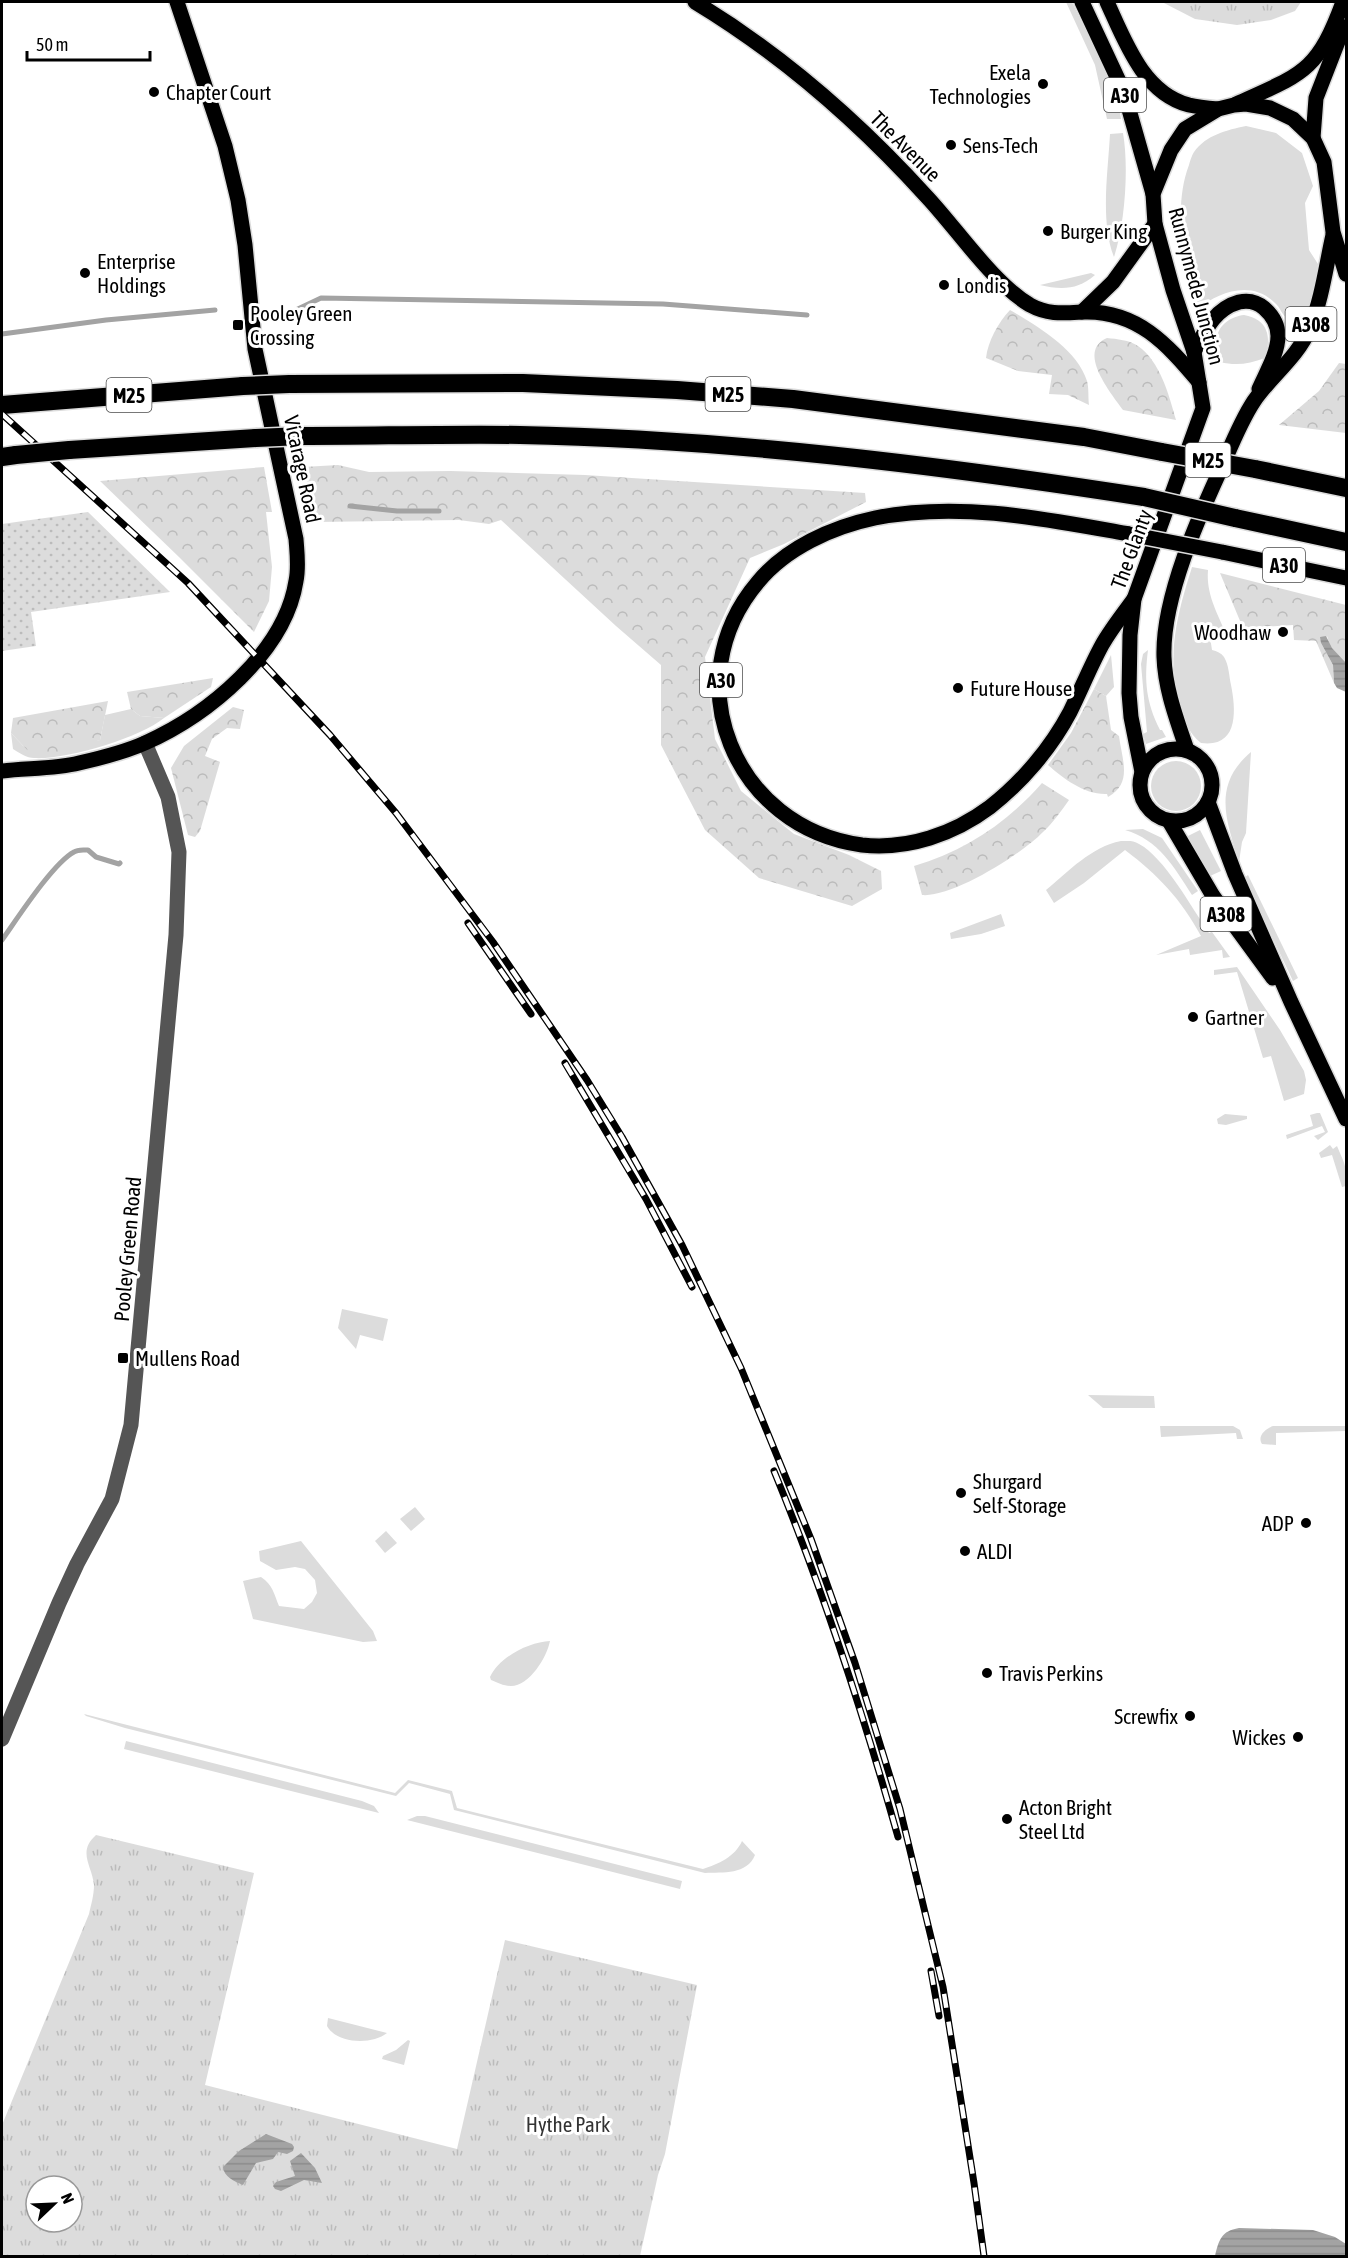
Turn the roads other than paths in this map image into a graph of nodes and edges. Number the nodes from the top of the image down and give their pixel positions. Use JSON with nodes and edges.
{"nodes":[{"id":1,"x":177,"y":2,"type":"edge"},
{"id":2,"x":695,"y":2,"type":"edge"},
{"id":3,"x":1082,"y":2,"type":"edge"},
{"id":4,"x":1107,"y":2,"type":"edge"},
{"id":5,"x":1345,"y":4,"type":"edge"},
{"id":6,"x":1234,"y":105,"type":"junction"},
{"id":7,"x":1218,"y":109,"type":"junction"},
{"id":8,"x":1313,"y":138,"type":"junction"},
{"id":9,"x":1153,"y":194,"type":"junction"},
{"id":10,"x":1155,"y":224,"type":"junction"},
{"id":11,"x":1333,"y":232,"type":"junction"},
{"id":12,"x":1347,"y":274,"type":"edge"},
{"id":13,"x":1082,"y":312,"type":"junction"},
{"id":14,"x":1194,"y":352,"type":"junction"},
{"id":15,"x":1200,"y":384,"type":"junction"},
{"id":16,"x":1255,"y":400,"type":"junction"},
{"id":17,"x":8,"y":404,"type":"edge"},
{"id":18,"x":1202,"y":416,"type":"joint"},
{"id":19,"x":9,"y":456,"type":"edge"},
{"id":20,"x":1347,"y":488,"type":"edge"},
{"id":21,"x":1347,"y":542,"type":"edge"},
{"id":22,"x":1347,"y":578,"type":"edge"},
{"id":23,"x":1134,"y":598,"type":"junction"},
{"id":24,"x":145,"y":743,"type":"junction"},
{"id":25,"x":1187,"y":750,"type":"junction"},
{"id":26,"x":2,"y":771,"type":"edge"},
{"id":27,"x":1142,"y":772,"type":"junction"},
{"id":28,"x":1208,"y":802,"type":"junction"},
{"id":29,"x":1169,"y":821,"type":"junction"},
{"id":30,"x":1291,"y":1002,"type":"junction"},
{"id":31,"x":1347,"y":1119,"type":"edge"},
{"id":32,"x":2,"y":1738,"type":"edge"}],
"edges":[{"from":1,"to":24,"type":"main road","name":"Vicarage Road"},
{"from":2,"to":13,"type":"main road","name":"The Avenue"},
{"from":3,"to":9,"type":"main road","number":"A30"},
{"from":4,"to":7,"type":"main road","number":"A30"},
{"from":5,"to":6,"type":"main road"},
{"from":5,"to":8,"type":"main road"},
{"from":6,"to":7,"type":"main road","name":"Runnymede Junction","number":"A30"},
{"from":6,"to":8,"type":"main road","name":"Runnymede Junction","number":"A30"},
{"from":7,"to":9,"type":"main road","name":"Runnymede Junction","number":"A30"},
{"from":8,"to":11,"type":"main road","name":"Runnymede Junction","number":"A30"},
{"from":9,"to":10,"type":"main road","name":"Runnymede Junction","number":"A30"},
{"from":10,"to":13,"type":"main road"},
{"from":10,"to":14,"type":"main road","name":"Runnymede Junction","number":"A30"},
{"from":11,"to":12,"type":"main road","name":"Runnymede Junction","number":"A30"},
{"from":11,"to":16,"type":"main road","name":"Runnymede Junction","number":"A308"},
{"from":13,"to":15,"type":"main road","name":"The Avenue"},
{"from":14,"to":15,"type":"main road","name":"Runnymede Junction","number":"A30"},
{"from":14,"to":16,"type":"main road"},
{"from":15,"to":18,"type":"main road","name":"Runnymede Junction","number":"A30"},
{"from":16,"to":25,"type":"main road","name":"Runnymede Junction","number":"A308"},
{"from":17,"to":20,"type":"highway","number":"M25","bridge":true},
{"from":18,"to":23,"type":"main road","name":"The Glanty","number":"A30"},
{"from":19,"to":21,"type":"highway","number":"M25","bridge":true},
{"from":22,"to":23,"type":"main road","number":"A30","bridge":true},
{"from":23,"to":27,"type":"main road","name":"The Glanty"},
{"from":24,"to":26,"type":"main road","name":"Vicarage Road"},
{"from":24,"to":32,"type":"street","name":"Pooley Green Road"},
{"from":25,"to":27,"type":"main road"},
{"from":25,"to":28,"type":"main road"},
{"from":27,"to":29,"type":"main road"},
{"from":28,"to":29,"type":"main road"},
{"from":28,"to":30,"type":"main road","number":"A308"},
{"from":29,"to":30,"type":"main road","number":"A308"},
{"from":30,"to":31,"type":"main road","number":"A308"}]}
